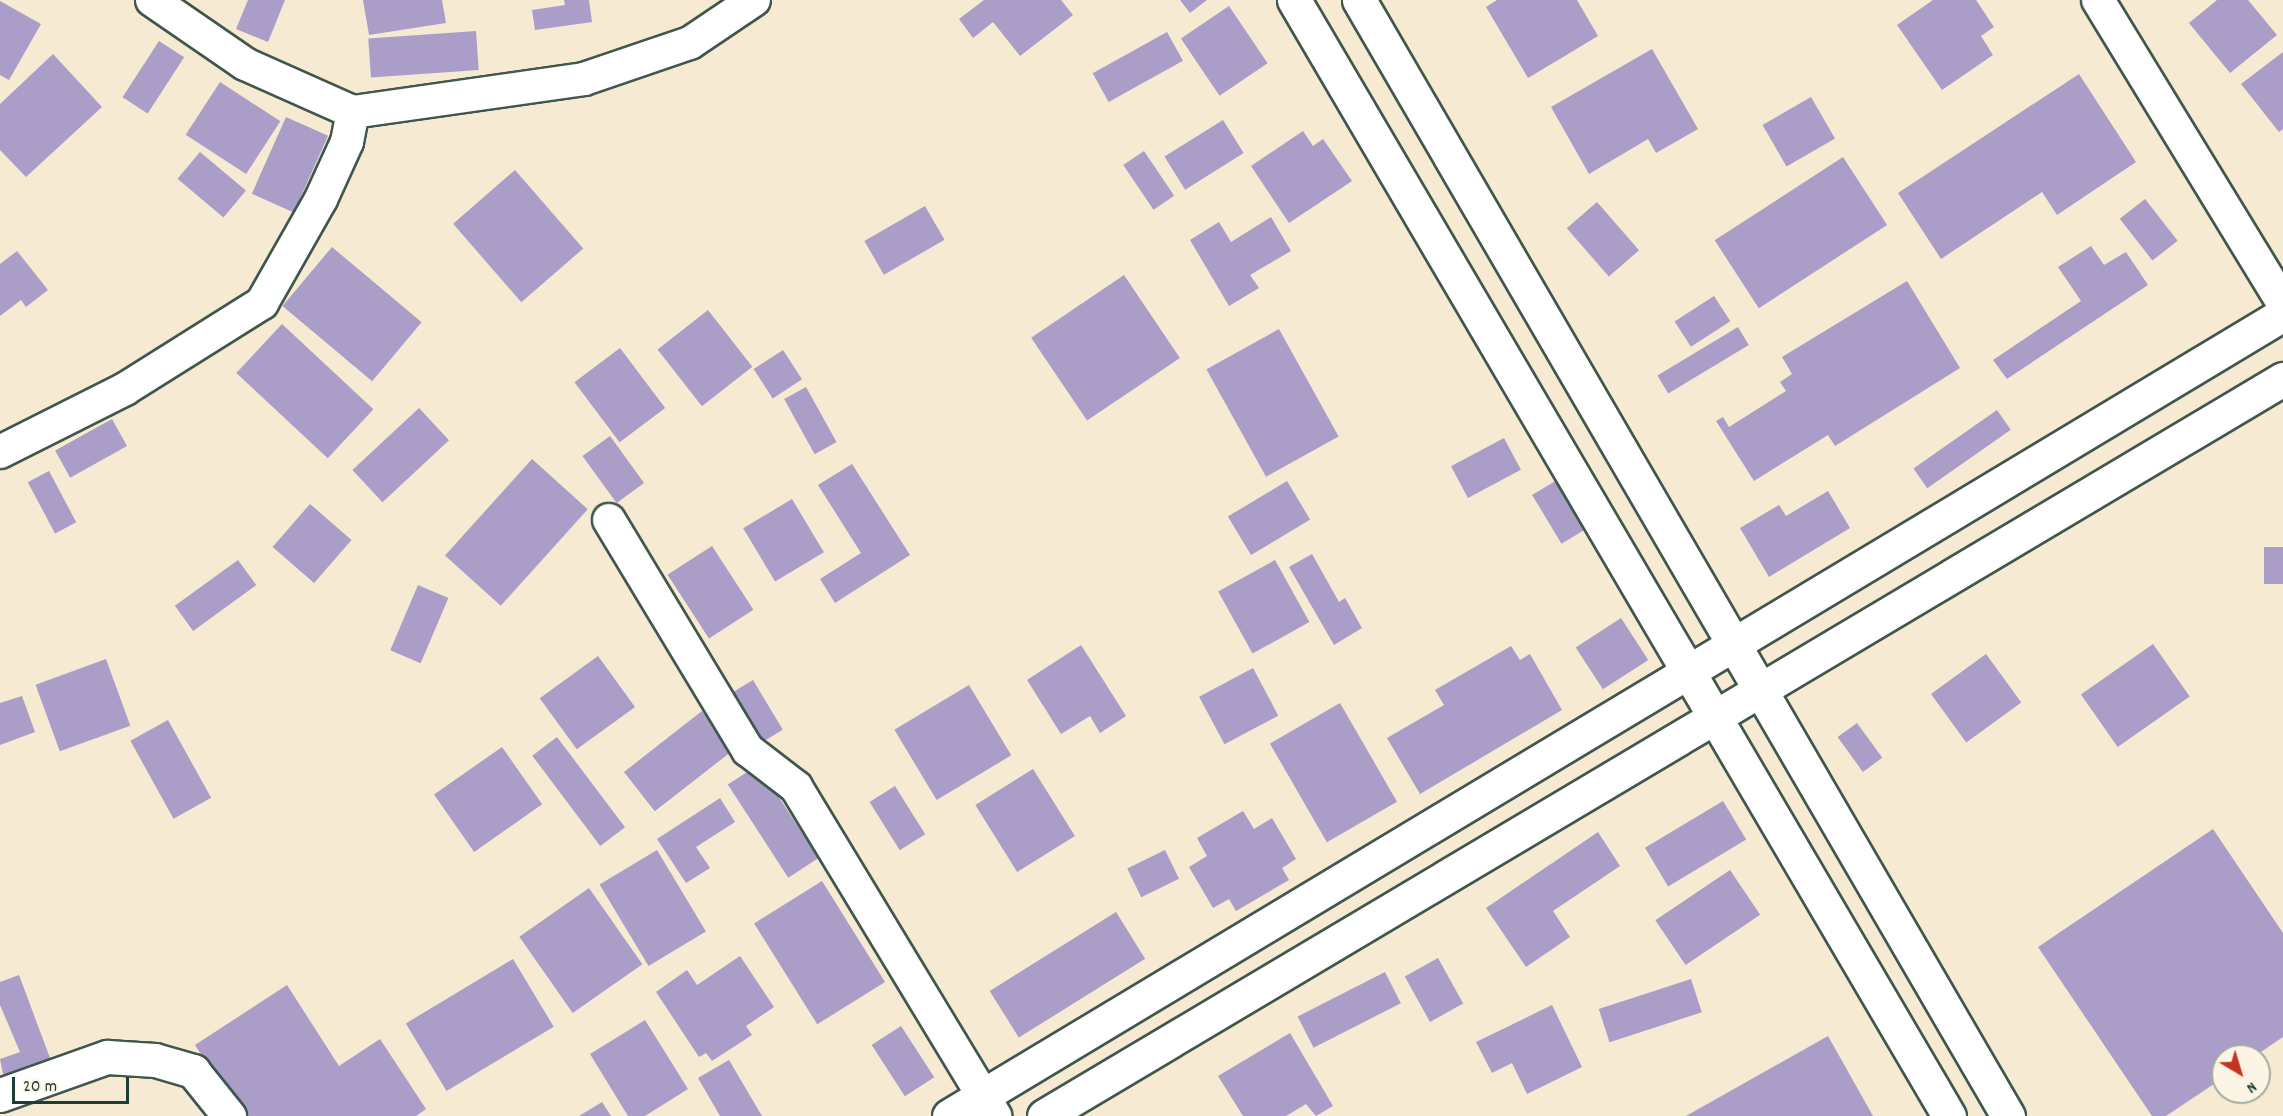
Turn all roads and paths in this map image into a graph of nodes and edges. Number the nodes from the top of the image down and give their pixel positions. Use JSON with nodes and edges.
{"nodes":[{"id":1,"x":152,"y":0,"type":"edge"},
{"id":2,"x":753,"y":0,"type":"edge"},
{"id":3,"x":1294,"y":0,"type":"edge"},
{"id":4,"x":1359,"y":0,"type":"edge"},
{"id":5,"x":2098,"y":0,"type":"edge"},
{"id":6,"x":353,"y":112,"type":"junction"},
{"id":7,"x":2283,"y":303,"type":"edge"},
{"id":8,"x":2283,"y":315,"type":"edge"},
{"id":9,"x":2283,"y":379,"type":"edge"},
{"id":10,"x":0,"y":452,"type":"edge"},
{"id":11,"x":609,"y":520,"type":"dead end"},
{"id":12,"x":1731,"y":643,"type":"junction"},
{"id":13,"x":1689,"y":669,"type":"junction"},
{"id":14,"x":1755,"y":689,"type":"junction"},
{"id":15,"x":1713,"y":715,"type":"junction"},
{"id":16,"x":0,"y":1095,"type":"edge"},
{"id":17,"x":989,"y":1106,"type":"edge"},
{"id":18,"x":229,"y":1116,"type":"edge"},
{"id":19,"x":949,"y":1116,"type":"edge"},
{"id":20,"x":1044,"y":1116,"type":"edge"},
{"id":21,"x":1949,"y":1116,"type":"edge"},
{"id":22,"x":2008,"y":1116,"type":"edge"}],
"edges":[{"from":1,"to":6,"type":"street"},
{"from":2,"to":6,"type":"street"},
{"from":3,"to":13,"type":"street"},
{"from":4,"to":12,"type":"street"},
{"from":5,"to":7,"type":"street"},
{"from":6,"to":10,"type":"street"},
{"from":8,"to":12,"type":"street"},
{"from":9,"to":14,"type":"street"},
{"from":11,"to":17,"type":"street"},
{"from":12,"to":13,"type":"street"},
{"from":12,"to":14,"type":"street"},
{"from":13,"to":15,"type":"street"},
{"from":13,"to":17,"type":"street"},
{"from":14,"to":15,"type":"street"},
{"from":14,"to":22,"type":"street"},
{"from":15,"to":20,"type":"street"},
{"from":15,"to":21,"type":"street"},
{"from":16,"to":18,"type":"street"},
{"from":17,"to":19,"type":"street"}]}
